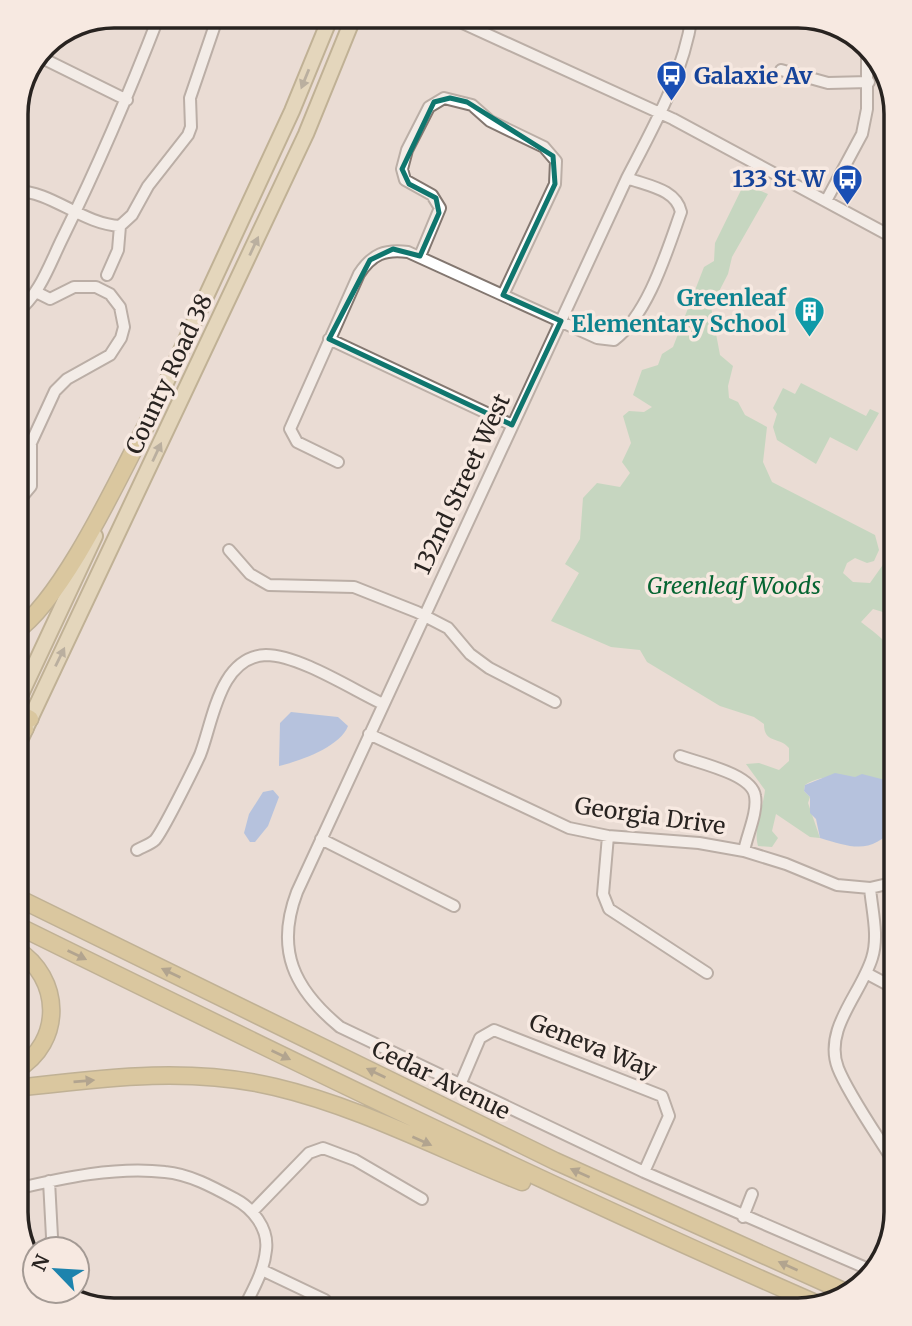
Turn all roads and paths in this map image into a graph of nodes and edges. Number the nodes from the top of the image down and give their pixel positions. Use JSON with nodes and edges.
{"nodes":[{"id":1,"x":154,"y":28,"type":"edge"},
{"id":2,"x":214,"y":28,"type":"edge"},
{"id":3,"x":326,"y":28,"type":"edge"},
{"id":4,"x":349,"y":28,"type":"edge"},
{"id":5,"x":473,"y":28,"type":"edge"},
{"id":6,"x":689,"y":28,"type":"edge"},
{"id":7,"x":47,"y":60,"type":"edge"},
{"id":8,"x":868,"y":64,"type":"edge"},
{"id":9,"x":781,"y":70,"type":"dead end"},
{"id":10,"x":869,"y":82,"type":"junction"},
{"id":11,"x":127,"y":100,"type":"junction"},
{"id":12,"x":661,"y":113,"type":"junction"},
{"id":13,"x":628,"y":178,"type":"junction"},
{"id":14,"x":28,"y":194,"type":"edge"},
{"id":15,"x":826,"y":201,"type":"junction"},
{"id":16,"x":75,"y":214,"type":"junction"},
{"id":17,"x":120,"y":226,"type":"junction"},
{"id":18,"x":884,"y":232,"type":"edge"},
{"id":19,"x":420,"y":256,"type":"junction"},
{"id":20,"x":107,"y":275,"type":"dead end"},
{"id":21,"x":36,"y":292,"type":"junction"},
{"id":22,"x":503,"y":295,"type":"junction"},
{"id":23,"x":28,"y":300,"type":"edge"},
{"id":24,"x":561,"y":321,"type":"junction"},
{"id":25,"x":329,"y":339,"type":"junction"},
{"id":26,"x":150,"y":418,"type":"junction"},
{"id":27,"x":512,"y":425,"type":"junction"},
{"id":28,"x":338,"y":462,"type":"dead end"},
{"id":29,"x":28,"y":490,"type":"edge"},
{"id":30,"x":229,"y":550,"type":"dead end"},
{"id":31,"x":424,"y":615,"type":"junction"},
{"id":32,"x":28,"y":622,"type":"edge"},
{"id":33,"x":28,"y":679,"type":"edge"},
{"id":34,"x":555,"y":702,"type":"dead end"},
{"id":35,"x":383,"y":704,"type":"junction"},
{"id":36,"x":28,"y":709,"type":"edge"},
{"id":37,"x":369,"y":734,"type":"junction"},
{"id":38,"x":680,"y":756,"type":"dead end"},
{"id":39,"x":608,"y":836,"type":"junction"},
{"id":40,"x":321,"y":839,"type":"junction"},
{"id":41,"x":137,"y":850,"type":"dead end"},
{"id":42,"x":744,"y":851,"type":"junction"},
{"id":43,"x":884,"y":884,"type":"edge"},
{"id":44,"x":870,"y":888,"type":"junction"},
{"id":45,"x":28,"y":901,"type":"edge"},
{"id":46,"x":454,"y":906,"type":"dead end"},
{"id":47,"x":28,"y":931,"type":"edge"},
{"id":48,"x":28,"y":957,"type":"edge"},
{"id":49,"x":707,"y":973,"type":"dead end"},
{"id":50,"x":866,"y":973,"type":"junction"},
{"id":51,"x":884,"y":983,"type":"edge"},
{"id":52,"x":28,"y":1063,"type":"edge"},
{"id":53,"x":460,"y":1085,"type":"junction"},
{"id":54,"x":28,"y":1087,"type":"edge"},
{"id":55,"x":884,"y":1146,"type":"edge"},
{"id":56,"x":644,"y":1172,"type":"junction"},
{"id":57,"x":49,"y":1181,"type":"junction"},
{"id":58,"x":28,"y":1186,"type":"edge"},
{"id":59,"x":752,"y":1194,"type":"dead end"},
{"id":60,"x":422,"y":1199,"type":"dead end"},
{"id":61,"x":252,"y":1212,"type":"junction"},
{"id":62,"x":743,"y":1217,"type":"junction"},
{"id":63,"x":52,"y":1235,"type":"edge"},
{"id":64,"x":662,"y":1236,"type":"junction"},
{"id":65,"x":864,"y":1267,"type":"edge"},
{"id":66,"x":261,"y":1270,"type":"junction"},
{"id":67,"x":838,"y":1288,"type":"edge"},
{"id":68,"x":248,"y":1298,"type":"edge"},
{"id":69,"x":321,"y":1298,"type":"edge"},
{"id":70,"x":803,"y":1298,"type":"edge"}],
"edges":[{"from":1,"to":11,"type":"street"},
{"from":2,"to":17,"type":"street"},
{"from":3,"to":26,"type":"main road","name":"County Road 38","one_way":true},
{"from":36,"to":4,"type":"main road","name":"County Road 38","one_way":true},
{"from":5,"to":12,"type":"street"},
{"from":6,"to":12,"type":"street","name":"132nd Street West"},
{"from":7,"to":11,"type":"street"},
{"from":8,"to":10,"type":"street"},
{"from":9,"to":10,"type":"street"},
{"from":10,"to":15,"type":"street"},
{"from":11,"to":16,"type":"street"},
{"from":12,"to":13,"type":"street","name":"132nd Street West"},
{"from":12,"to":15,"type":"street"},
{"from":13,"to":24,"type":"street","name":"132nd Street West"},
{"from":13,"to":24,"type":"street"},
{"from":14,"to":16,"type":"street"},
{"from":15,"to":18,"type":"street"},
{"from":16,"to":17,"type":"street"},
{"from":16,"to":21,"type":"street"},
{"from":17,"to":20,"type":"street"},
{"from":19,"to":22,"type":"street"},
{"from":19,"to":22,"type":"street"},
{"from":19,"to":25,"type":"street"},
{"from":21,"to":23,"type":"street"},
{"from":21,"to":29,"type":"street"},
{"from":22,"to":24,"type":"street"},
{"from":24,"to":27,"type":"street","name":"132nd Street West"},
{"from":25,"to":27,"type":"street"},
{"from":25,"to":28,"type":"street"},
{"from":26,"to":32,"type":"highway"},
{"from":26,"to":33,"type":"main road","name":"County Road 38"},
{"from":27,"to":31,"type":"street","name":"132nd Street West"},
{"from":30,"to":31,"type":"street"},
{"from":31,"to":34,"type":"street"},
{"from":31,"to":35,"type":"street","name":"132nd Street West"},
{"from":35,"to":37,"type":"street","name":"132nd Street West"},
{"from":35,"to":41,"type":"street"},
{"from":37,"to":39,"type":"street","name":"Georgia Drive"},
{"from":37,"to":40,"type":"street","name":"132nd Street West"},
{"from":38,"to":42,"type":"street"},
{"from":39,"to":42,"type":"street","name":"Georgia Drive"},
{"from":39,"to":49,"type":"street"},
{"from":40,"to":46,"type":"street"},
{"from":40,"to":53,"type":"street","name":"132nd Street West"},
{"from":42,"to":44,"type":"street","name":"Georgia Drive"},
{"from":43,"to":44,"type":"street","name":"Georgia Drive"},
{"from":44,"to":50,"type":"street"},
{"from":67,"to":45,"type":"highway","name":"Cedar Avenue","one_way":true},
{"from":47,"to":64,"type":"highway","name":"Cedar Avenue","one_way":true},
{"from":48,"to":52,"type":"highway"},
{"from":50,"to":51,"type":"street"},
{"from":50,"to":55,"type":"street"},
{"from":53,"to":56,"type":"street"},
{"from":53,"to":56,"type":"street","name":"Geneva Way"},
{"from":54,"to":64,"type":"highway","one_way":true},
{"from":56,"to":62,"type":"street"},
{"from":57,"to":58,"type":"street"},
{"from":57,"to":61,"type":"street"},
{"from":57,"to":63,"type":"street"},
{"from":59,"to":62,"type":"street"},
{"from":60,"to":61,"type":"street"},
{"from":61,"to":66,"type":"street"},
{"from":62,"to":65,"type":"street"},
{"from":64,"to":70,"type":"highway","name":"Cedar Avenue"},
{"from":66,"to":68,"type":"street"},
{"from":66,"to":69,"type":"street"}]}
